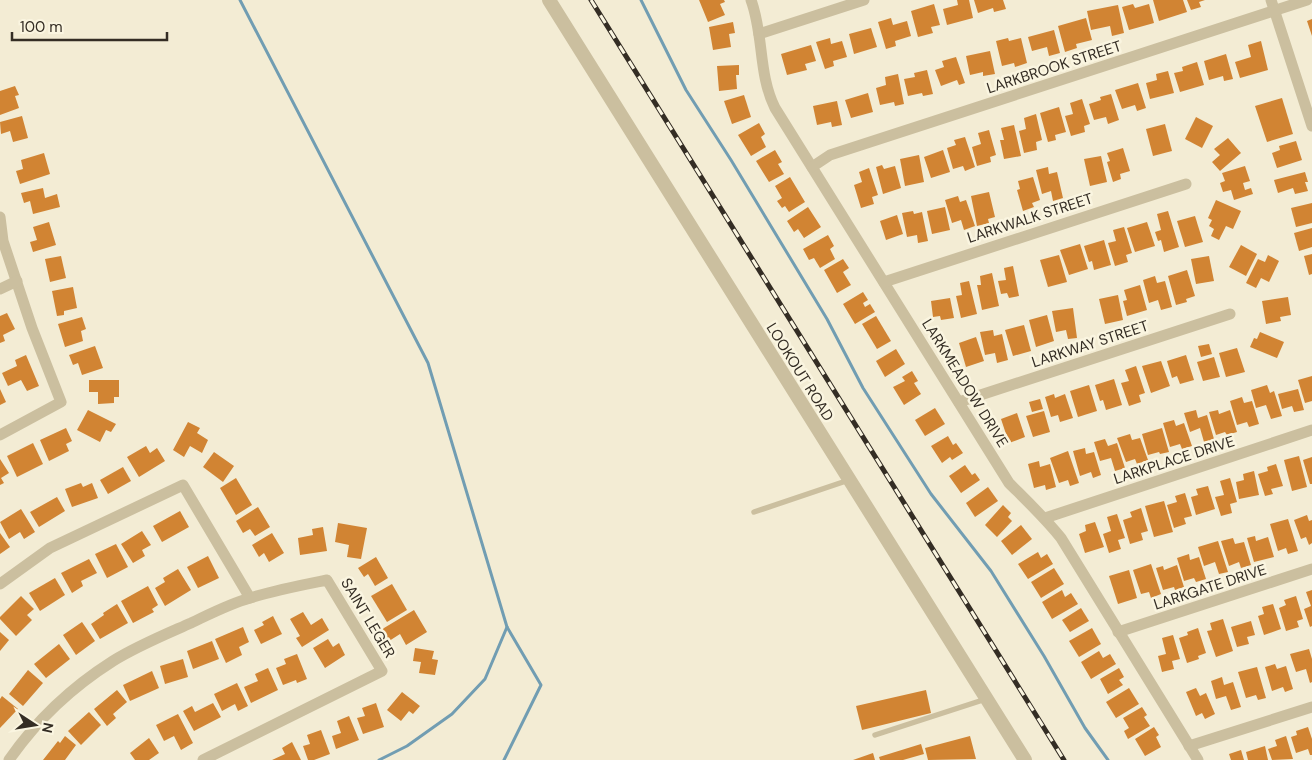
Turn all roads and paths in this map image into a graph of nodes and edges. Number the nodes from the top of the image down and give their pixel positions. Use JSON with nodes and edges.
{"nodes":[{"id":1,"x":549,"y":0,"type":"edge"},
{"id":2,"x":751,"y":0,"type":"edge"},
{"id":3,"x":864,"y":0,"type":"edge"},
{"id":4,"x":1307,"y":0,"type":"edge"},
{"id":5,"x":1273,"y":5,"type":"edge"},
{"id":6,"x":759,"y":34,"type":"junction"},
{"id":7,"x":1312,"y":126,"type":"edge"},
{"id":8,"x":812,"y":167,"type":"junction"},
{"id":9,"x":1186,"y":184,"type":"dead end"},
{"id":10,"x":0,"y":217,"type":"edge"},
{"id":11,"x":17,"y":281,"type":"junction"},
{"id":12,"x":884,"y":282,"type":"junction"},
{"id":13,"x":0,"y":288,"type":"edge"},
{"id":14,"x":1230,"y":314,"type":"dead end"},
{"id":15,"x":959,"y":402,"type":"junction"},
{"id":16,"x":1312,"y":430,"type":"edge"},
{"id":17,"x":0,"y":435,"type":"edge"},
{"id":18,"x":849,"y":480,"type":"junction"},
{"id":19,"x":754,"y":512,"type":"dead end"},
{"id":20,"x":1045,"y":518,"type":"junction"},
{"id":21,"x":1312,"y":569,"type":"edge"},
{"id":22,"x":0,"y":584,"type":"edge"},
{"id":23,"x":250,"y":598,"type":"junction"},
{"id":24,"x":1118,"y":632,"type":"junction"},
{"id":25,"x":986,"y":699,"type":"junction"},
{"id":26,"x":1312,"y":707,"type":"edge"},
{"id":27,"x":875,"y":736,"type":"dead end"},
{"id":28,"x":1189,"y":746,"type":"junction"},
{"id":29,"x":9,"y":760,"type":"edge"},
{"id":30,"x":203,"y":760,"type":"edge"},
{"id":31,"x":1025,"y":760,"type":"edge"},
{"id":32,"x":1198,"y":760,"type":"edge"}],
"edges":[{"from":1,"to":18,"type":"street","name":"LOOKOUT ROAD"},
{"from":2,"to":6,"type":"street","name":"LARKMEADOW DRIVE"},
{"from":3,"to":6,"type":"street"},
{"from":4,"to":5,"type":"street","name":"LARKBROOK STREET"},
{"from":5,"to":7,"type":"street"},
{"from":5,"to":8,"type":"street","name":"LARKBROOK STREET"},
{"from":6,"to":8,"type":"street","name":"LARKMEADOW DRIVE"},
{"from":8,"to":12,"type":"street","name":"LARKMEADOW DRIVE"},
{"from":9,"to":12,"type":"street","name":"LARKWALK STREET"},
{"from":10,"to":11,"type":"street"},
{"from":11,"to":13,"type":"street"},
{"from":11,"to":17,"type":"street"},
{"from":12,"to":15,"type":"street","name":"LARKMEADOW DRIVE"},
{"from":14,"to":15,"type":"street","name":"LARKWAY STREET"},
{"from":15,"to":20,"type":"street","name":"LARKMEADOW DRIVE"},
{"from":16,"to":20,"type":"street","name":"LARKPLACE DRIVE"},
{"from":18,"to":19,"type":"lane"},
{"from":18,"to":25,"type":"street","name":"LOOKOUT ROAD"},
{"from":20,"to":24,"type":"street","name":"LARKMEADOW DRIVE"},
{"from":21,"to":24,"type":"street","name":"LARKGATE DRIVE"},
{"from":22,"to":23,"type":"street"},
{"from":23,"to":29,"type":"street"},
{"from":23,"to":30,"type":"street","name":"SAINT LEGER"},
{"from":24,"to":28,"type":"street","name":"LARKMEADOW DRIVE"},
{"from":25,"to":27,"type":"lane"},
{"from":25,"to":31,"type":"street","name":"LOOKOUT ROAD"},
{"from":26,"to":28,"type":"street"},
{"from":28,"to":32,"type":"street","name":"LARKMEADOW DRIVE"}]}
